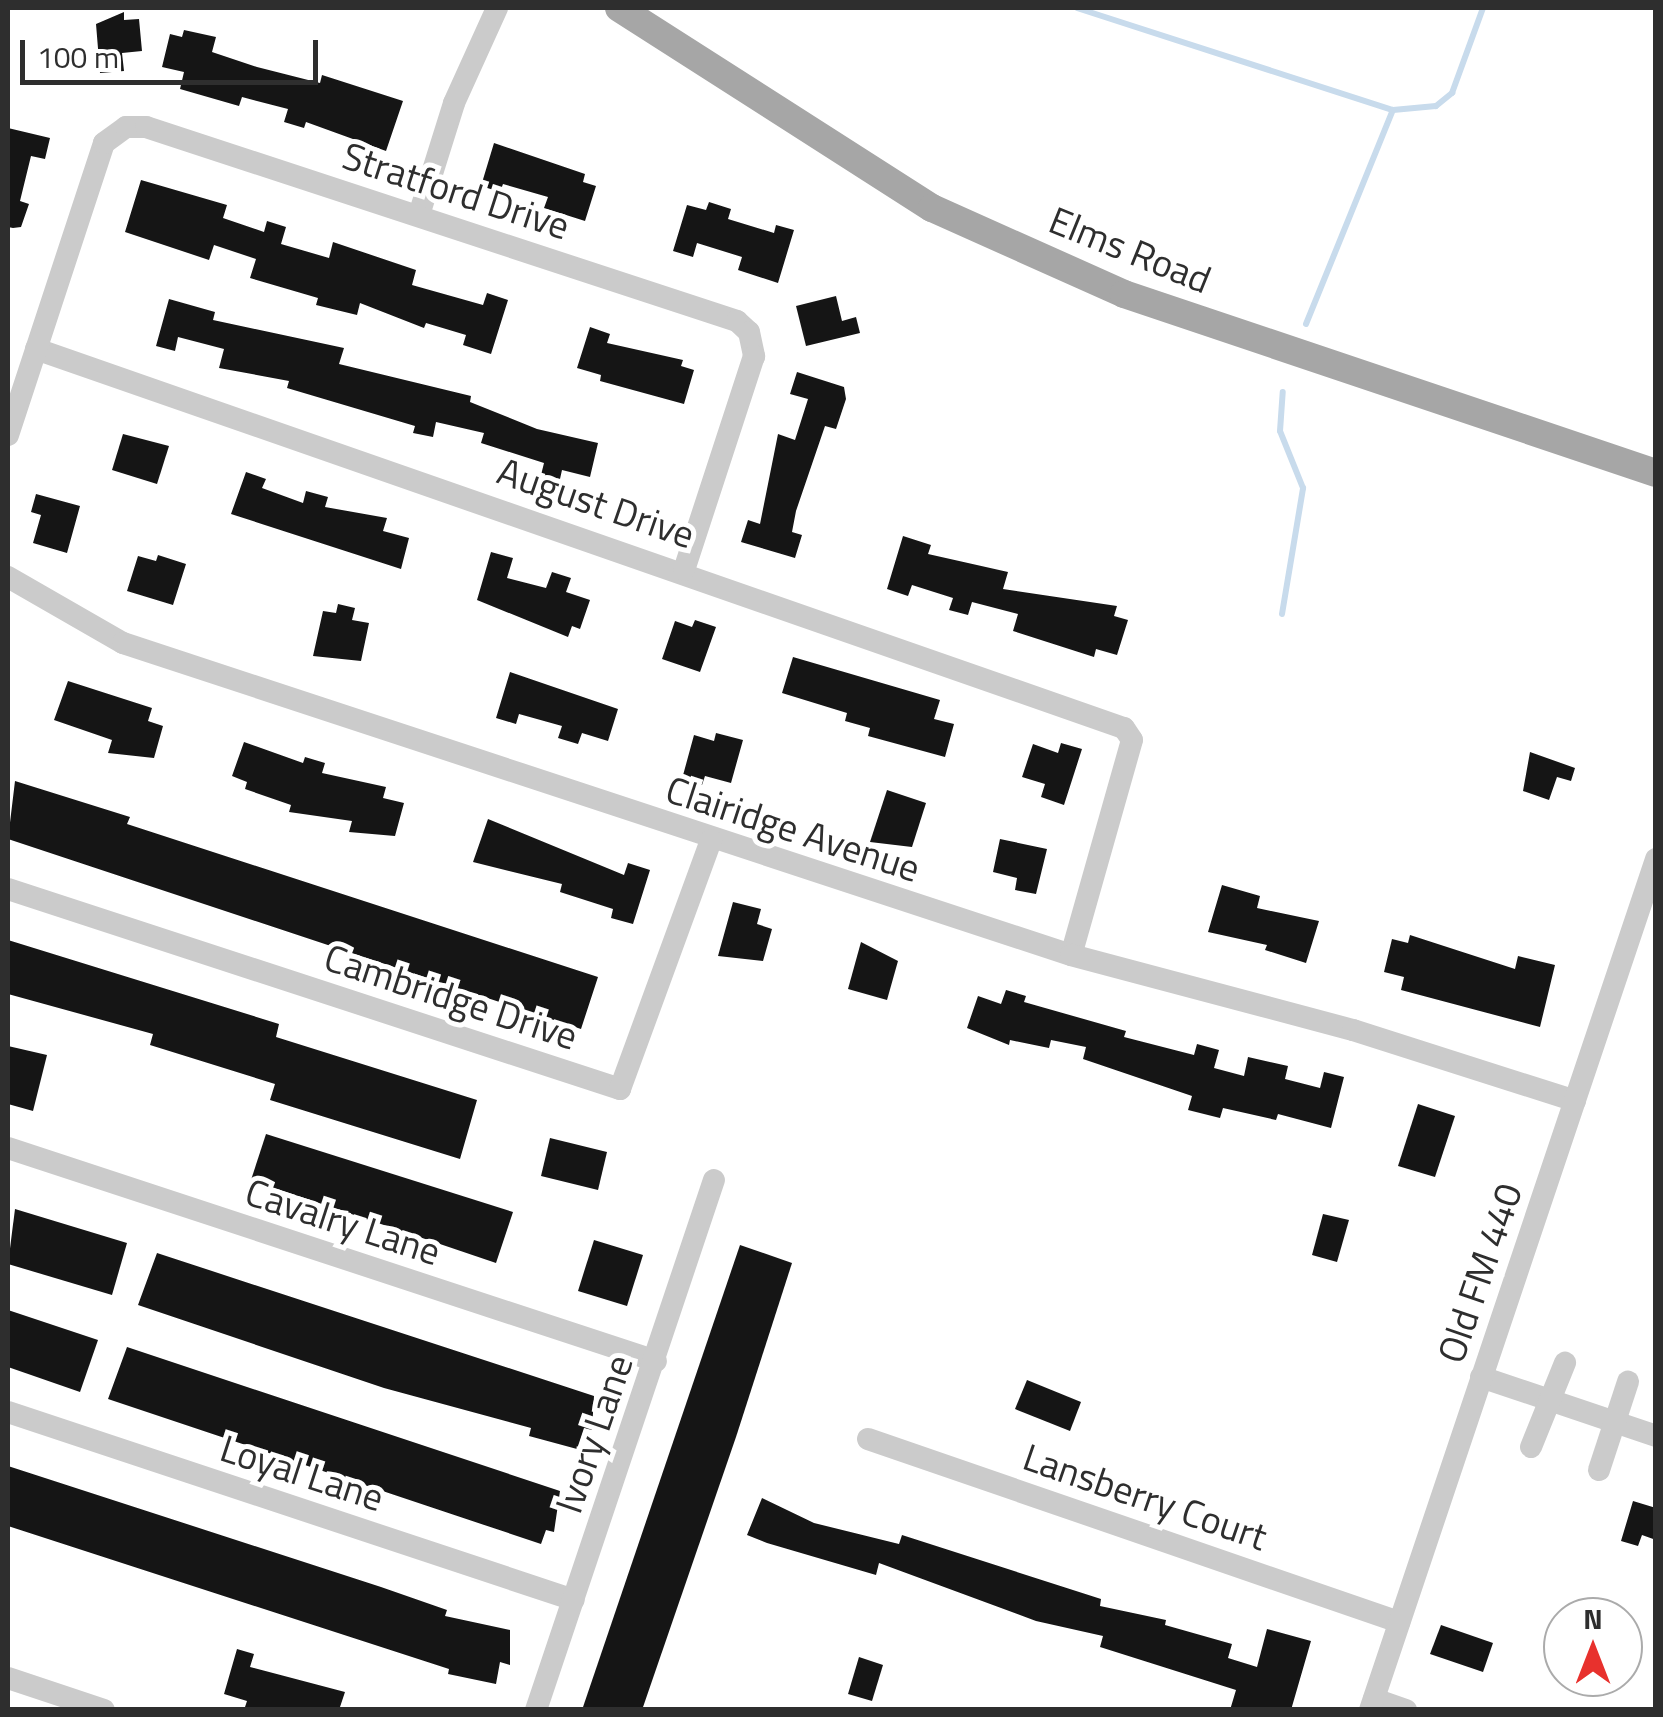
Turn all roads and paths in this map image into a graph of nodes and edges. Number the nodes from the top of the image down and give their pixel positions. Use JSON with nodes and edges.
{"nodes":[{"id":1,"x":497,"y":8,"type":"edge"},
{"id":2,"x":619,"y":8,"type":"edge"},
{"id":3,"x":419,"y":215,"type":"junction"},
{"id":4,"x":36,"y":349,"type":"junction"},
{"id":5,"x":8,"y":435,"type":"edge"},
{"id":6,"x":1656,"y":473,"type":"edge"},
{"id":7,"x":684,"y":570,"type":"junction"},
{"id":8,"x":8,"y":577,"type":"edge"},
{"id":9,"x":711,"y":840,"type":"junction"},
{"id":10,"x":1656,"y":859,"type":"edge"},
{"id":11,"x":8,"y":890,"type":"edge"},
{"id":12,"x":1650,"y":897,"type":"edge"},
{"id":13,"x":1071,"y":955,"type":"junction"},
{"id":14,"x":1575,"y":1101,"type":"junction"},
{"id":15,"x":8,"y":1148,"type":"edge"},
{"id":16,"x":714,"y":1180,"type":"dead end"},
{"id":17,"x":656,"y":1361,"type":"junction"},
{"id":18,"x":1565,"y":1363,"type":"dead end"},
{"id":19,"x":1482,"y":1378,"type":"junction"},
{"id":20,"x":1628,"y":1382,"type":"dead end"},
{"id":21,"x":1550,"y":1400,"type":"junction"},
{"id":22,"x":8,"y":1412,"type":"edge"},
{"id":23,"x":1614,"y":1422,"type":"junction"},
{"id":24,"x":1656,"y":1436,"type":"edge"},
{"id":25,"x":868,"y":1438,"type":"dead end"},
{"id":26,"x":1531,"y":1447,"type":"dead end"},
{"id":27,"x":1599,"y":1470,"type":"dead end"},
{"id":28,"x":574,"y":1600,"type":"junction"},
{"id":29,"x":1399,"y":1622,"type":"junction"},
{"id":30,"x":8,"y":1678,"type":"edge"},
{"id":31,"x":1372,"y":1704,"type":"edge"},
{"id":32,"x":104,"y":1710,"type":"edge"},
{"id":33,"x":536,"y":1710,"type":"edge"},
{"id":34,"x":1406,"y":1710,"type":"edge"}],
"edges":[{"from":1,"to":3,"type":"street"},
{"from":2,"to":6,"type":"main road","name":"Elms Road"},
{"from":3,"to":4,"type":"street","name":"Stratford Drive"},
{"from":3,"to":7,"type":"street","name":"Stratford Drive"},
{"from":4,"to":5,"type":"street"},
{"from":4,"to":7,"type":"street","name":"August Drive"},
{"from":7,"to":13,"type":"street","name":"August Drive"},
{"from":8,"to":9,"type":"street","name":"Clairidge Avenue"},
{"from":9,"to":11,"type":"street","name":"Cambridge Drive"},
{"from":9,"to":13,"type":"street","name":"Clairidge Avenue"},
{"from":10,"to":12,"type":"street","name":"Old FM 440"},
{"from":12,"to":14,"type":"street","name":"Old FM 440"},
{"from":13,"to":14,"type":"street","name":"Clairidge Avenue"},
{"from":14,"to":19,"type":"street","name":"Old FM 440"},
{"from":15,"to":17,"type":"street","name":"Cavalry Lane"},
{"from":16,"to":17,"type":"street","name":"Ivory Lane"},
{"from":17,"to":28,"type":"street","name":"Ivory Lane"},
{"from":18,"to":21,"type":"street"},
{"from":19,"to":21,"type":"street"},
{"from":19,"to":29,"type":"street","name":"Old FM 440"},
{"from":20,"to":23,"type":"street"},
{"from":21,"to":23,"type":"street"},
{"from":21,"to":26,"type":"street"},
{"from":22,"to":28,"type":"street","name":"Loyal Lane"},
{"from":23,"to":24,"type":"street"},
{"from":23,"to":27,"type":"street"},
{"from":25,"to":29,"type":"street","name":"Lansberry Court"},
{"from":28,"to":33,"type":"street","name":"Ivory Lane"},
{"from":29,"to":31,"type":"street","name":"Old FM 440"},
{"from":30,"to":32,"type":"street"},
{"from":31,"to":34,"type":"street"}]}
